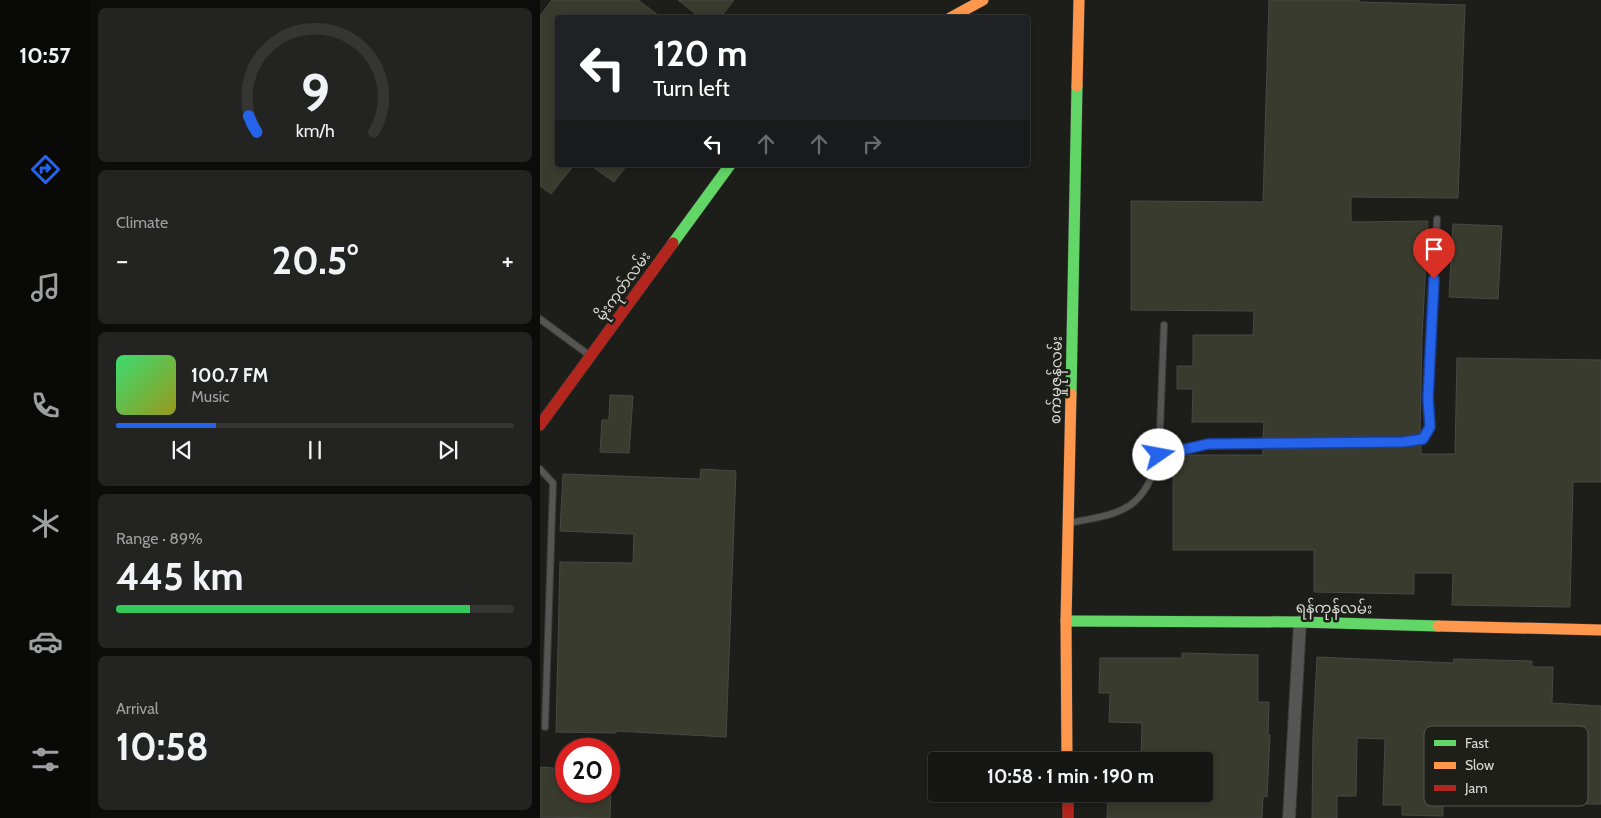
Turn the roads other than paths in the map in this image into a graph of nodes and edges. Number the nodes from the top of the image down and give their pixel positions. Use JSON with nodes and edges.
{"nodes":[{"id":1,"x":982,"y":0,"type":"edge"},
{"id":2,"x":1079,"y":0,"type":"edge"},
{"id":3,"x":955,"y":15,"type":"edge"},
{"id":4,"x":729,"y":167,"type":"edge"},
{"id":5,"x":1437,"y":219,"type":"dead end"},
{"id":6,"x":540,"y":319,"type":"edge"},
{"id":7,"x":1164,"y":325,"type":"dead end"},
{"id":8,"x":590,"y":356,"type":"junction"},
{"id":9,"x":540,"y":424,"type":"edge"},
{"id":10,"x":1159,"y":455,"type":"junction"},
{"id":11,"x":540,"y":469,"type":"edge"},
{"id":12,"x":1068,"y":523,"type":"junction"},
{"id":13,"x":1066,"y":621,"type":"junction"},
{"id":14,"x":1300,"y":622,"type":"junction"},
{"id":15,"x":1601,"y":630,"type":"edge"},
{"id":16,"x":545,"y":727,"type":"dead end"},
{"id":17,"x":1067,"y":752,"type":"edge"},
{"id":18,"x":1068,"y":802,"type":"edge"},
{"id":19,"x":1068,"y":818,"type":"edge"},
{"id":20,"x":1289,"y":818,"type":"edge"}],
"edges":[{"from":1,"to":3,"type":"street"},
{"from":2,"to":12,"type":"street","name":"စက်မှုဇုန်လမ်း"},
{"from":4,"to":8,"type":"street","name":"မိုးကုတ်လမ်း"},
{"from":5,"to":10,"type":"lane"},
{"from":6,"to":8,"type":"lane"},
{"from":7,"to":10,"type":"lane"},
{"from":8,"to":9,"type":"street","name":"မိုးကုတ်လမ်း"},
{"from":10,"to":12,"type":"lane"},
{"from":11,"to":16,"type":"lane"},
{"from":12,"to":13,"type":"street","name":"စက်မှုဇုန်လမ်း"},
{"from":13,"to":14,"type":"street","name":"ရန်ကုန်လမ်း"},
{"from":13,"to":17,"type":"street","name":"စက်မှုဇုန်လမ်း"},
{"from":14,"to":15,"type":"street","name":"ရန်ကုန်လမ်း"},
{"from":14,"to":20,"type":"street"},
{"from":18,"to":19,"type":"street"}]}
